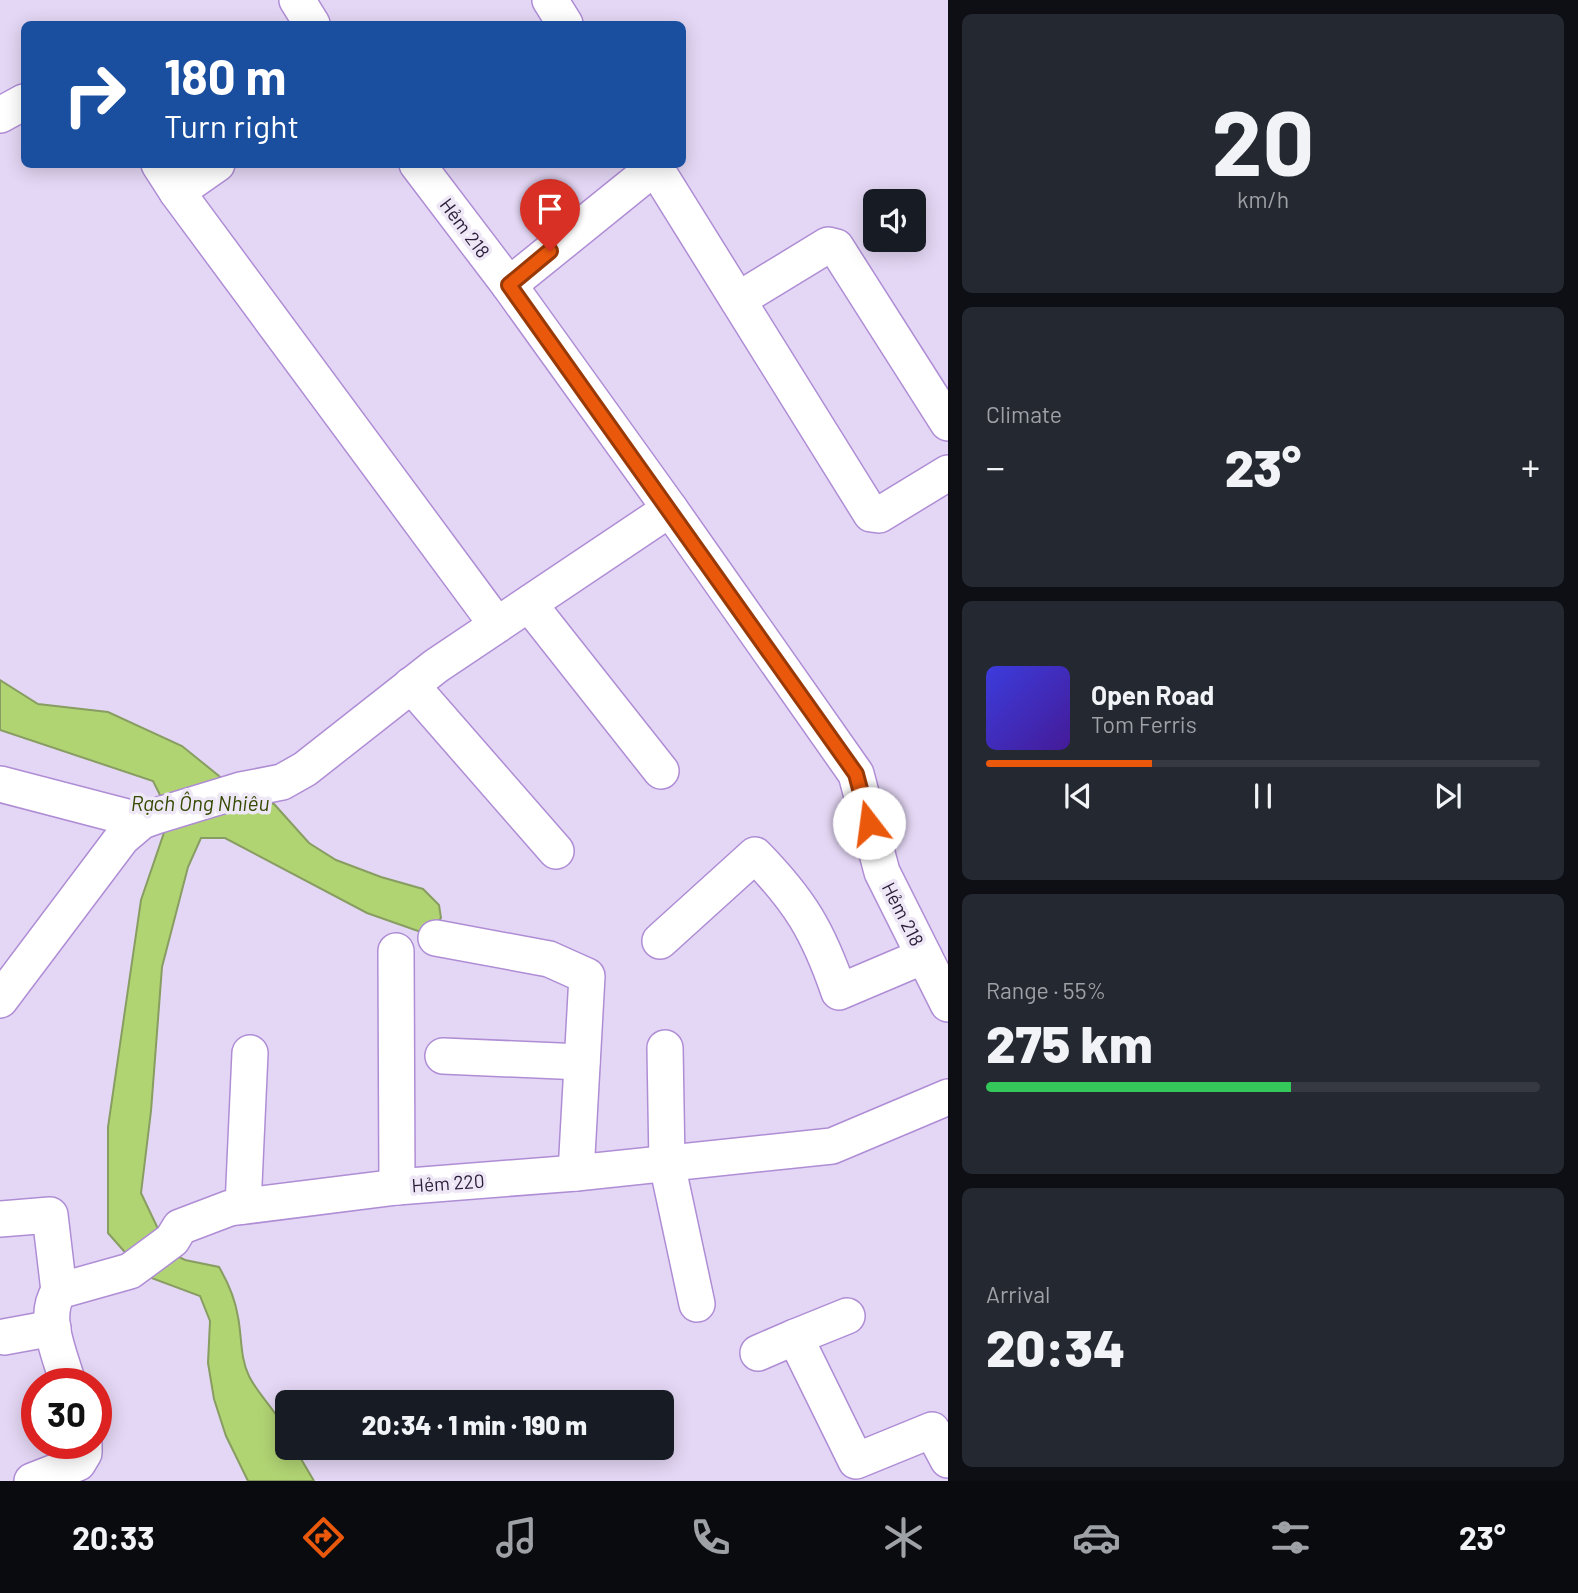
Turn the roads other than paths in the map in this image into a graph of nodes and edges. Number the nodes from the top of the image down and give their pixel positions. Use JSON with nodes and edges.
{"nodes":[{"id":1,"x":297,"y":0,"type":"edge"},
{"id":2,"x":550,"y":0,"type":"edge"},
{"id":3,"x":310,"y":21,"type":"edge"},
{"id":4,"x":563,"y":21,"type":"edge"},
{"id":5,"x":21,"y":104,"type":"edge"},
{"id":6,"x":0,"y":115,"type":"edge"},
{"id":7,"x":203,"y":168,"type":"edge"},
{"id":8,"x":420,"y":168,"type":"edge"},
{"id":9,"x":652,"y":168,"type":"edge"},
{"id":10,"x":655,"y":168,"type":"edge"},
{"id":11,"x":168,"y":178,"type":"edge"},
{"id":12,"x":509,"y":285,"type":"junction"},
{"id":13,"x":738,"y":300,"type":"junction"},
{"id":14,"x":948,"y":423,"type":"edge"},
{"id":15,"x":948,"y":473,"type":"edge"},
{"id":16,"x":670,"y":509,"type":"junction"},
{"id":17,"x":529,"y":604,"type":"junction"},
{"id":18,"x":497,"y":625,"type":"junction"},
{"id":19,"x":411,"y":685,"type":"junction"},
{"id":20,"x":661,"y":771,"type":"dead end"},
{"id":21,"x":0,"y":785,"type":"edge"},
{"id":22,"x":149,"y":819,"type":"junction"},
{"id":23,"x":556,"y":851,"type":"dead end"},
{"id":24,"x":436,"y":938,"type":"dead end"},
{"id":25,"x":660,"y":941,"type":"dead end"},
{"id":26,"x":396,"y":951,"type":"dead end"},
{"id":27,"x":924,"y":956,"type":"junction"},
{"id":28,"x":0,"y":1000,"type":"edge"},
{"id":29,"x":948,"y":1004,"type":"edge"},
{"id":30,"x":665,"y":1048,"type":"dead end"},
{"id":31,"x":250,"y":1053,"type":"dead end"},
{"id":32,"x":443,"y":1056,"type":"dead end"},
{"id":33,"x":582,"y":1062,"type":"junction"},
{"id":34,"x":948,"y":1097,"type":"edge"},
{"id":35,"x":667,"y":1164,"type":"junction"},
{"id":36,"x":576,"y":1173,"type":"junction"},
{"id":37,"x":397,"y":1187,"type":"junction"},
{"id":38,"x":243,"y":1206,"type":"junction"},
{"id":39,"x":0,"y":1219,"type":"edge"},
{"id":40,"x":59,"y":1292,"type":"junction"},
{"id":41,"x":697,"y":1304,"type":"dead end"},
{"id":42,"x":847,"y":1316,"type":"dead end"},
{"id":43,"x":53,"y":1328,"type":"junction"},
{"id":44,"x":4,"y":1337,"type":"dead end"},
{"id":45,"x":795,"y":1337,"type":"junction"},
{"id":46,"x":758,"y":1353,"type":"dead end"},
{"id":47,"x":64,"y":1368,"type":"edge"},
{"id":48,"x":80,"y":1459,"type":"edge"},
{"id":49,"x":948,"y":1460,"type":"edge"},
{"id":50,"x":32,"y":1481,"type":"edge"}],
"edges":[{"from":1,"to":3,"type":"street"},
{"from":2,"to":4,"type":"street"},
{"from":5,"to":6,"type":"street"},
{"from":7,"to":11,"type":"street"},
{"from":8,"to":12,"type":"street","name":"Hẻm 218"},
{"from":9,"to":12,"type":"street"},
{"from":10,"to":13,"type":"street"},
{"from":11,"to":18,"type":"street"},
{"from":12,"to":16,"type":"street","name":"Hẻm 218"},
{"from":13,"to":14,"type":"street"},
{"from":13,"to":15,"type":"street"},
{"from":16,"to":17,"type":"street"},
{"from":16,"to":27,"type":"street","name":"Hẻm 218"},
{"from":17,"to":18,"type":"street"},
{"from":17,"to":20,"type":"street"},
{"from":18,"to":19,"type":"street"},
{"from":19,"to":22,"type":"street"},
{"from":19,"to":23,"type":"street"},
{"from":21,"to":22,"type":"street"},
{"from":22,"to":28,"type":"street"},
{"from":24,"to":33,"type":"street"},
{"from":25,"to":27,"type":"street"},
{"from":26,"to":37,"type":"street"},
{"from":27,"to":29,"type":"street","name":"Hẻm 218"},
{"from":30,"to":35,"type":"street"},
{"from":31,"to":38,"type":"street"},
{"from":32,"to":33,"type":"street"},
{"from":33,"to":36,"type":"street"},
{"from":34,"to":35,"type":"street","name":"Hẻm 220"},
{"from":35,"to":36,"type":"street","name":"Hẻm 220"},
{"from":35,"to":41,"type":"street"},
{"from":36,"to":37,"type":"street","name":"Hẻm 220"},
{"from":37,"to":38,"type":"street","name":"Hẻm 220"},
{"from":38,"to":40,"type":"street","name":"Hẻm 220"},
{"from":39,"to":40,"type":"street"},
{"from":40,"to":43,"type":"street"},
{"from":42,"to":45,"type":"street"},
{"from":43,"to":44,"type":"street"},
{"from":43,"to":47,"type":"street"},
{"from":45,"to":46,"type":"street"},
{"from":45,"to":49,"type":"street"},
{"from":48,"to":50,"type":"street"}]}
